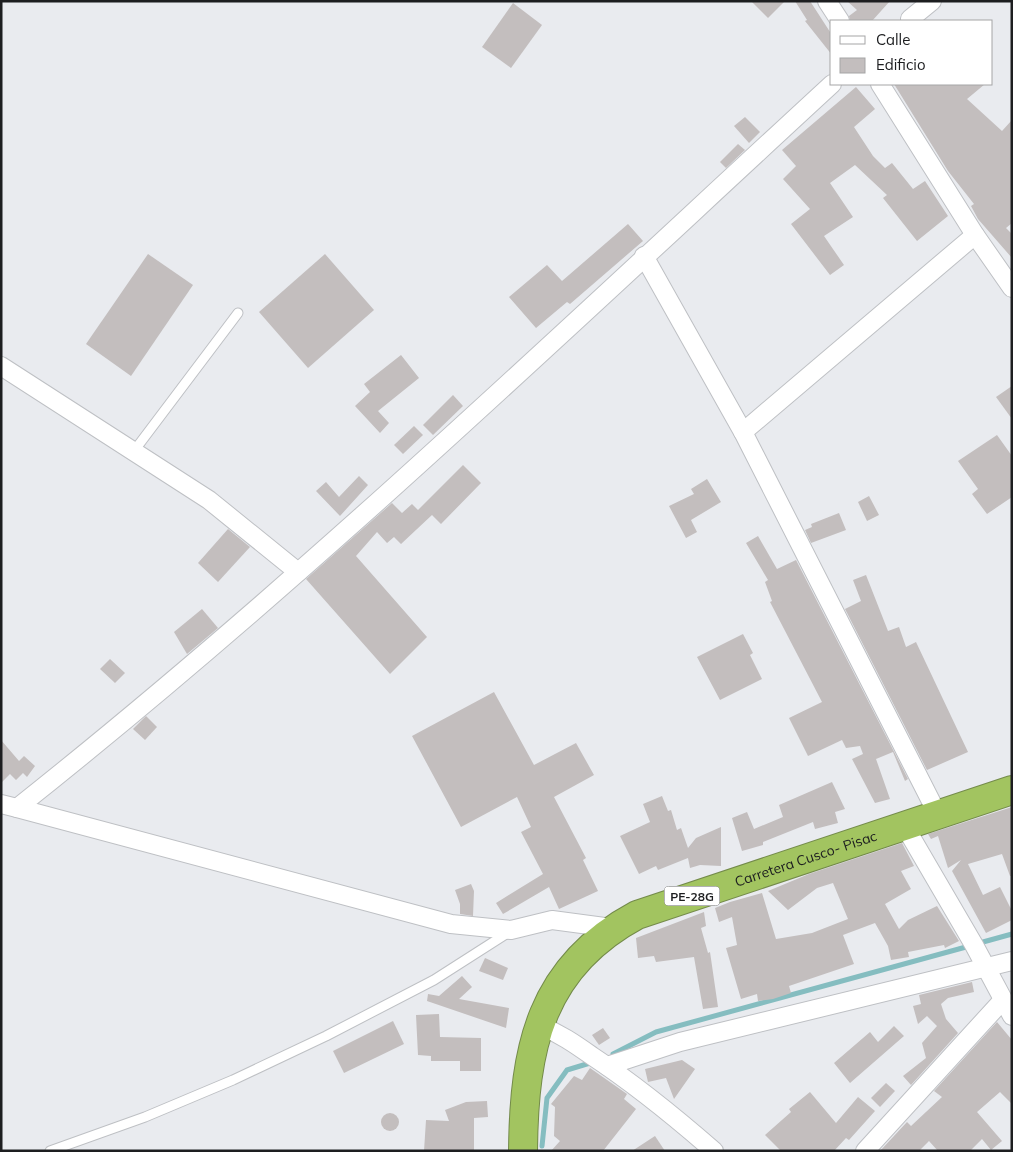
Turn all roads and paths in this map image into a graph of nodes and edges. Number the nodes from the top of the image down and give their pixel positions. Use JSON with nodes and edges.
{"nodes":[{"id":1,"x":827,"y":1,"type":"edge"},
{"id":2,"x":906,"y":1,"type":"edge"},
{"id":3,"x":932,"y":1,"type":"edge"},
{"id":4,"x":839,"y":20,"type":"edge"},
{"id":5,"x":908,"y":20,"type":"edge"},
{"id":6,"x":831,"y":85,"type":"edge"},
{"id":7,"x":881,"y":85,"type":"edge"},
{"id":8,"x":975,"y":235,"type":"junction"},
{"id":9,"x":644,"y":256,"type":"junction"},
{"id":10,"x":1012,"y":288,"type":"edge"},
{"id":11,"x":238,"y":313,"type":"dead end"},
{"id":12,"x":1,"y":366,"type":"edge"},
{"id":13,"x":743,"y":432,"type":"junction"},
{"id":14,"x":134,"y":451,"type":"junction"},
{"id":15,"x":298,"y":572,"type":"junction"},
{"id":16,"x":1012,"y":790,"type":"edge"},
{"id":17,"x":9,"y":806,"type":"edge"},
{"id":18,"x":938,"y":815,"type":"junction"},
{"id":19,"x":904,"y":825,"type":"junction"},
{"id":20,"x":612,"y":928,"type":"junction"},
{"id":21,"x":511,"y":930,"type":"junction"},
{"id":22,"x":1012,"y":961,"type":"edge"},
{"id":23,"x":986,"y":969,"type":"junction"},
{"id":24,"x":1002,"y":1001,"type":"junction"},
{"id":25,"x":1012,"y":1016,"type":"edge"},
{"id":26,"x":539,"y":1025,"type":"junction"},
{"id":27,"x":607,"y":1066,"type":"junction"},
{"id":28,"x":50,"y":1151,"type":"edge"},
{"id":29,"x":523,"y":1151,"type":"edge"},
{"id":30,"x":714,"y":1151,"type":"edge"},
{"id":31,"x":865,"y":1151,"type":"edge"}],
"edges":[{"from":1,"to":4,"type":"street"},
{"from":2,"to":5,"type":"street"},
{"from":3,"to":5,"type":"street"},
{"from":6,"to":9,"type":"street"},
{"from":7,"to":8,"type":"street"},
{"from":8,"to":10,"type":"street"},
{"from":8,"to":13,"type":"street"},
{"from":9,"to":13,"type":"street"},
{"from":9,"to":15,"type":"street"},
{"from":11,"to":14,"type":"lane"},
{"from":12,"to":14,"type":"street"},
{"from":13,"to":18,"type":"street"},
{"from":14,"to":15,"type":"street"},
{"from":15,"to":17,"type":"street"},
{"from":16,"to":18,"type":"highway","name":"Carretera Cusco- Pisac","number":"PE-28G"},
{"from":17,"to":21,"type":"street"},
{"from":18,"to":19,"type":"highway","name":"Carretera Cusco- Pisac","number":"PE-28G"},
{"from":19,"to":20,"type":"highway","name":"Carretera Cusco- Pisac","number":"PE-28G"},
{"from":19,"to":23,"type":"street"},
{"from":20,"to":21,"type":"street"},
{"from":20,"to":26,"type":"highway","name":"Carretera Cusco- Pisac","number":"PE-28G"},
{"from":21,"to":28,"type":"lane"},
{"from":22,"to":23,"type":"street"},
{"from":23,"to":24,"type":"street"},
{"from":23,"to":27,"type":"street"},
{"from":24,"to":25,"type":"street"},
{"from":24,"to":31,"type":"street"},
{"from":26,"to":27,"type":"street"},
{"from":26,"to":29,"type":"highway","name":"Carretera Cusco- Pisac","number":"PE-28G"},
{"from":27,"to":30,"type":"street"}]}
